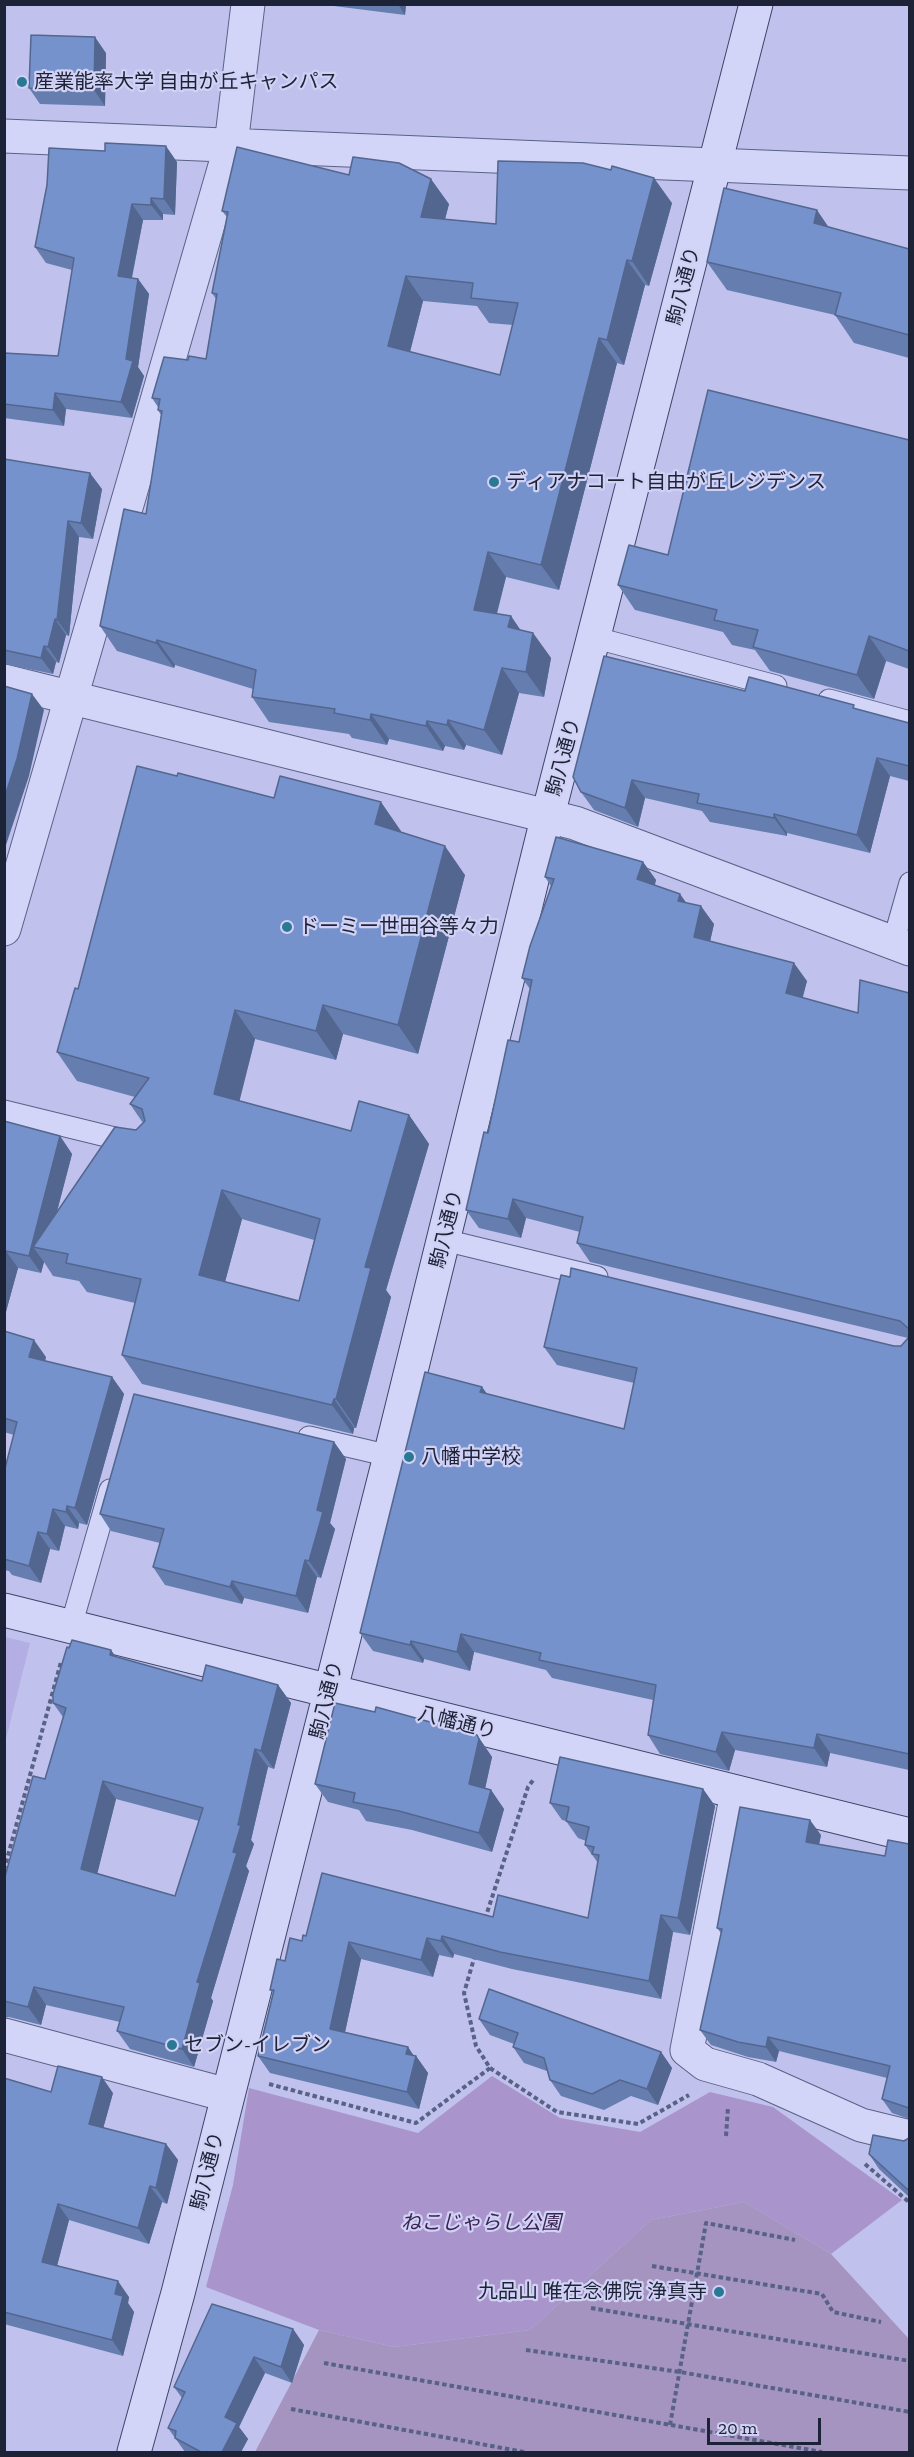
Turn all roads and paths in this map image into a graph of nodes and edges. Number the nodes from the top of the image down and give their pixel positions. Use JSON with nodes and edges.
{"nodes":[{"id":1,"x":248,"y":4,"type":"edge"},
{"id":2,"x":756,"y":4,"type":"edge"},
{"id":3,"x":4,"y":136,"type":"edge"},
{"id":4,"x":231,"y":145,"type":"junction"},
{"id":5,"x":715,"y":166,"type":"junction"},
{"id":6,"x":909,"y":173,"type":"edge"},
{"id":7,"x":596,"y":638,"type":"junction"},
{"id":8,"x":4,"y":681,"type":"edge"},
{"id":9,"x":70,"y":697,"type":"junction"},
{"id":10,"x":909,"y":722,"type":"edge"},
{"id":11,"x":548,"y":816,"type":"junction"},
{"id":12,"x":909,"y":883,"type":"edge"},
{"id":13,"x":4,"y":929,"type":"edge"},
{"id":14,"x":901,"y":946,"type":"edge"},
{"id":15,"x":4,"y":1112,"type":"edge"},
{"id":16,"x":153,"y":1147,"type":"edge"},
{"id":17,"x":444,"y":1240,"type":"junction"},
{"id":18,"x":618,"y":1282,"type":"edge"},
{"id":19,"x":288,"y":1432,"type":"edge"},
{"id":20,"x":390,"y":1456,"type":"junction"},
{"id":21,"x":117,"y":1465,"type":"edge"},
{"id":22,"x":4,"y":1610,"type":"edge"},
{"id":23,"x":71,"y":1626,"type":"junction"},
{"id":24,"x":330,"y":1690,"type":"junction"},
{"id":25,"x":560,"y":1749,"type":"junction"},
{"id":26,"x":737,"y":1793,"type":"junction"},
{"id":27,"x":909,"y":1835,"type":"edge"},
{"id":28,"x":4,"y":1870,"type":"edge"},
{"id":29,"x":483,"y":1926,"type":"edge"},
{"id":30,"x":477,"y":1949,"type":"edge"},
{"id":31,"x":4,"y":2035,"type":"edge"},
{"id":32,"x":490,"y":2068,"type":"junction"},
{"id":33,"x":230,"y":2085,"type":"junction"},
{"id":34,"x":696,"y":2091,"type":"dead end"},
{"id":35,"x":729,"y":2103,"type":"dead end"},
{"id":36,"x":726,"y":2136,"type":"dead end"},
{"id":37,"x":909,"y":2138,"type":"edge"},
{"id":38,"x":862,"y":2162,"type":"dead end"},
{"id":39,"x":909,"y":2203,"type":"edge"},
{"id":40,"x":795,"y":2240,"type":"dead end"},
{"id":41,"x":652,"y":2266,"type":"dead end"},
{"id":42,"x":697,"y":2274,"type":"junction"},
{"id":43,"x":591,"y":2308,"type":"dead end"},
{"id":44,"x":881,"y":2322,"type":"dead end"},
{"id":45,"x":688,"y":2324,"type":"junction"},
{"id":46,"x":526,"y":2350,"type":"dead end"},
{"id":47,"x":909,"y":2361,"type":"edge"},
{"id":48,"x":324,"y":2363,"type":"dead end"},
{"id":49,"x":680,"y":2372,"type":"junction"},
{"id":50,"x":291,"y":2409,"type":"dead end"},
{"id":51,"x":909,"y":2412,"type":"edge"},
{"id":52,"x":670,"y":2425,"type":"junction"},
{"id":53,"x":141,"y":2448,"type":"edge"},
{"id":54,"x":524,"y":2452,"type":"edge"},
{"id":55,"x":822,"y":2452,"type":"edge"}],
"edges":[{"from":1,"to":4,"type":"street"},
{"from":2,"to":5,"type":"street","name":"駒八通り"},
{"from":3,"to":4,"type":"street"},
{"from":4,"to":5,"type":"street"},
{"from":4,"to":9,"type":"street"},
{"from":5,"to":6,"type":"street"},
{"from":5,"to":7,"type":"street","name":"駒八通り"},
{"from":7,"to":10,"type":"lane"},
{"from":7,"to":11,"type":"street","name":"駒八通り"},
{"from":8,"to":9,"type":"street"},
{"from":9,"to":11,"type":"street"},
{"from":9,"to":13,"type":"street"},
{"from":11,"to":14,"type":"street"},
{"from":11,"to":17,"type":"street","name":"駒八通り"},
{"from":12,"to":14,"type":"lane"},
{"from":15,"to":16,"type":"lane"},
{"from":17,"to":18,"type":"lane"},
{"from":17,"to":20,"type":"street","name":"駒八通り"},
{"from":19,"to":20,"type":"lane"},
{"from":20,"to":24,"type":"street","name":"駒八通り"},
{"from":21,"to":23,"type":"lane"},
{"from":22,"to":23,"type":"street","name":"八幡通り"},
{"from":23,"to":24,"type":"street","name":"八幡通り"},
{"from":23,"to":28,"type":"path"},
{"from":24,"to":25,"type":"street","name":"八幡通り"},
{"from":24,"to":33,"type":"street","name":"駒八通り"},
{"from":25,"to":26,"type":"street","name":"八幡通り"},
{"from":25,"to":29,"type":"path"},
{"from":26,"to":27,"type":"street","name":"八幡通り"},
{"from":26,"to":37,"type":"street"},
{"from":30,"to":32,"type":"path"},
{"from":31,"to":33,"type":"street"},
{"from":32,"to":33,"type":"path"},
{"from":32,"to":34,"type":"path"},
{"from":33,"to":53,"type":"street","name":"駒八通り"},
{"from":35,"to":36,"type":"path"},
{"from":38,"to":39,"type":"path"},
{"from":40,"to":42,"type":"path"},
{"from":41,"to":42,"type":"path"},
{"from":42,"to":44,"type":"path"},
{"from":42,"to":45,"type":"path"},
{"from":43,"to":45,"type":"path"},
{"from":45,"to":47,"type":"path"},
{"from":45,"to":49,"type":"path"},
{"from":46,"to":49,"type":"path"},
{"from":48,"to":52,"type":"path"},
{"from":49,"to":51,"type":"path"},
{"from":49,"to":52,"type":"path"},
{"from":50,"to":54,"type":"path"},
{"from":52,"to":55,"type":"path"}]}
